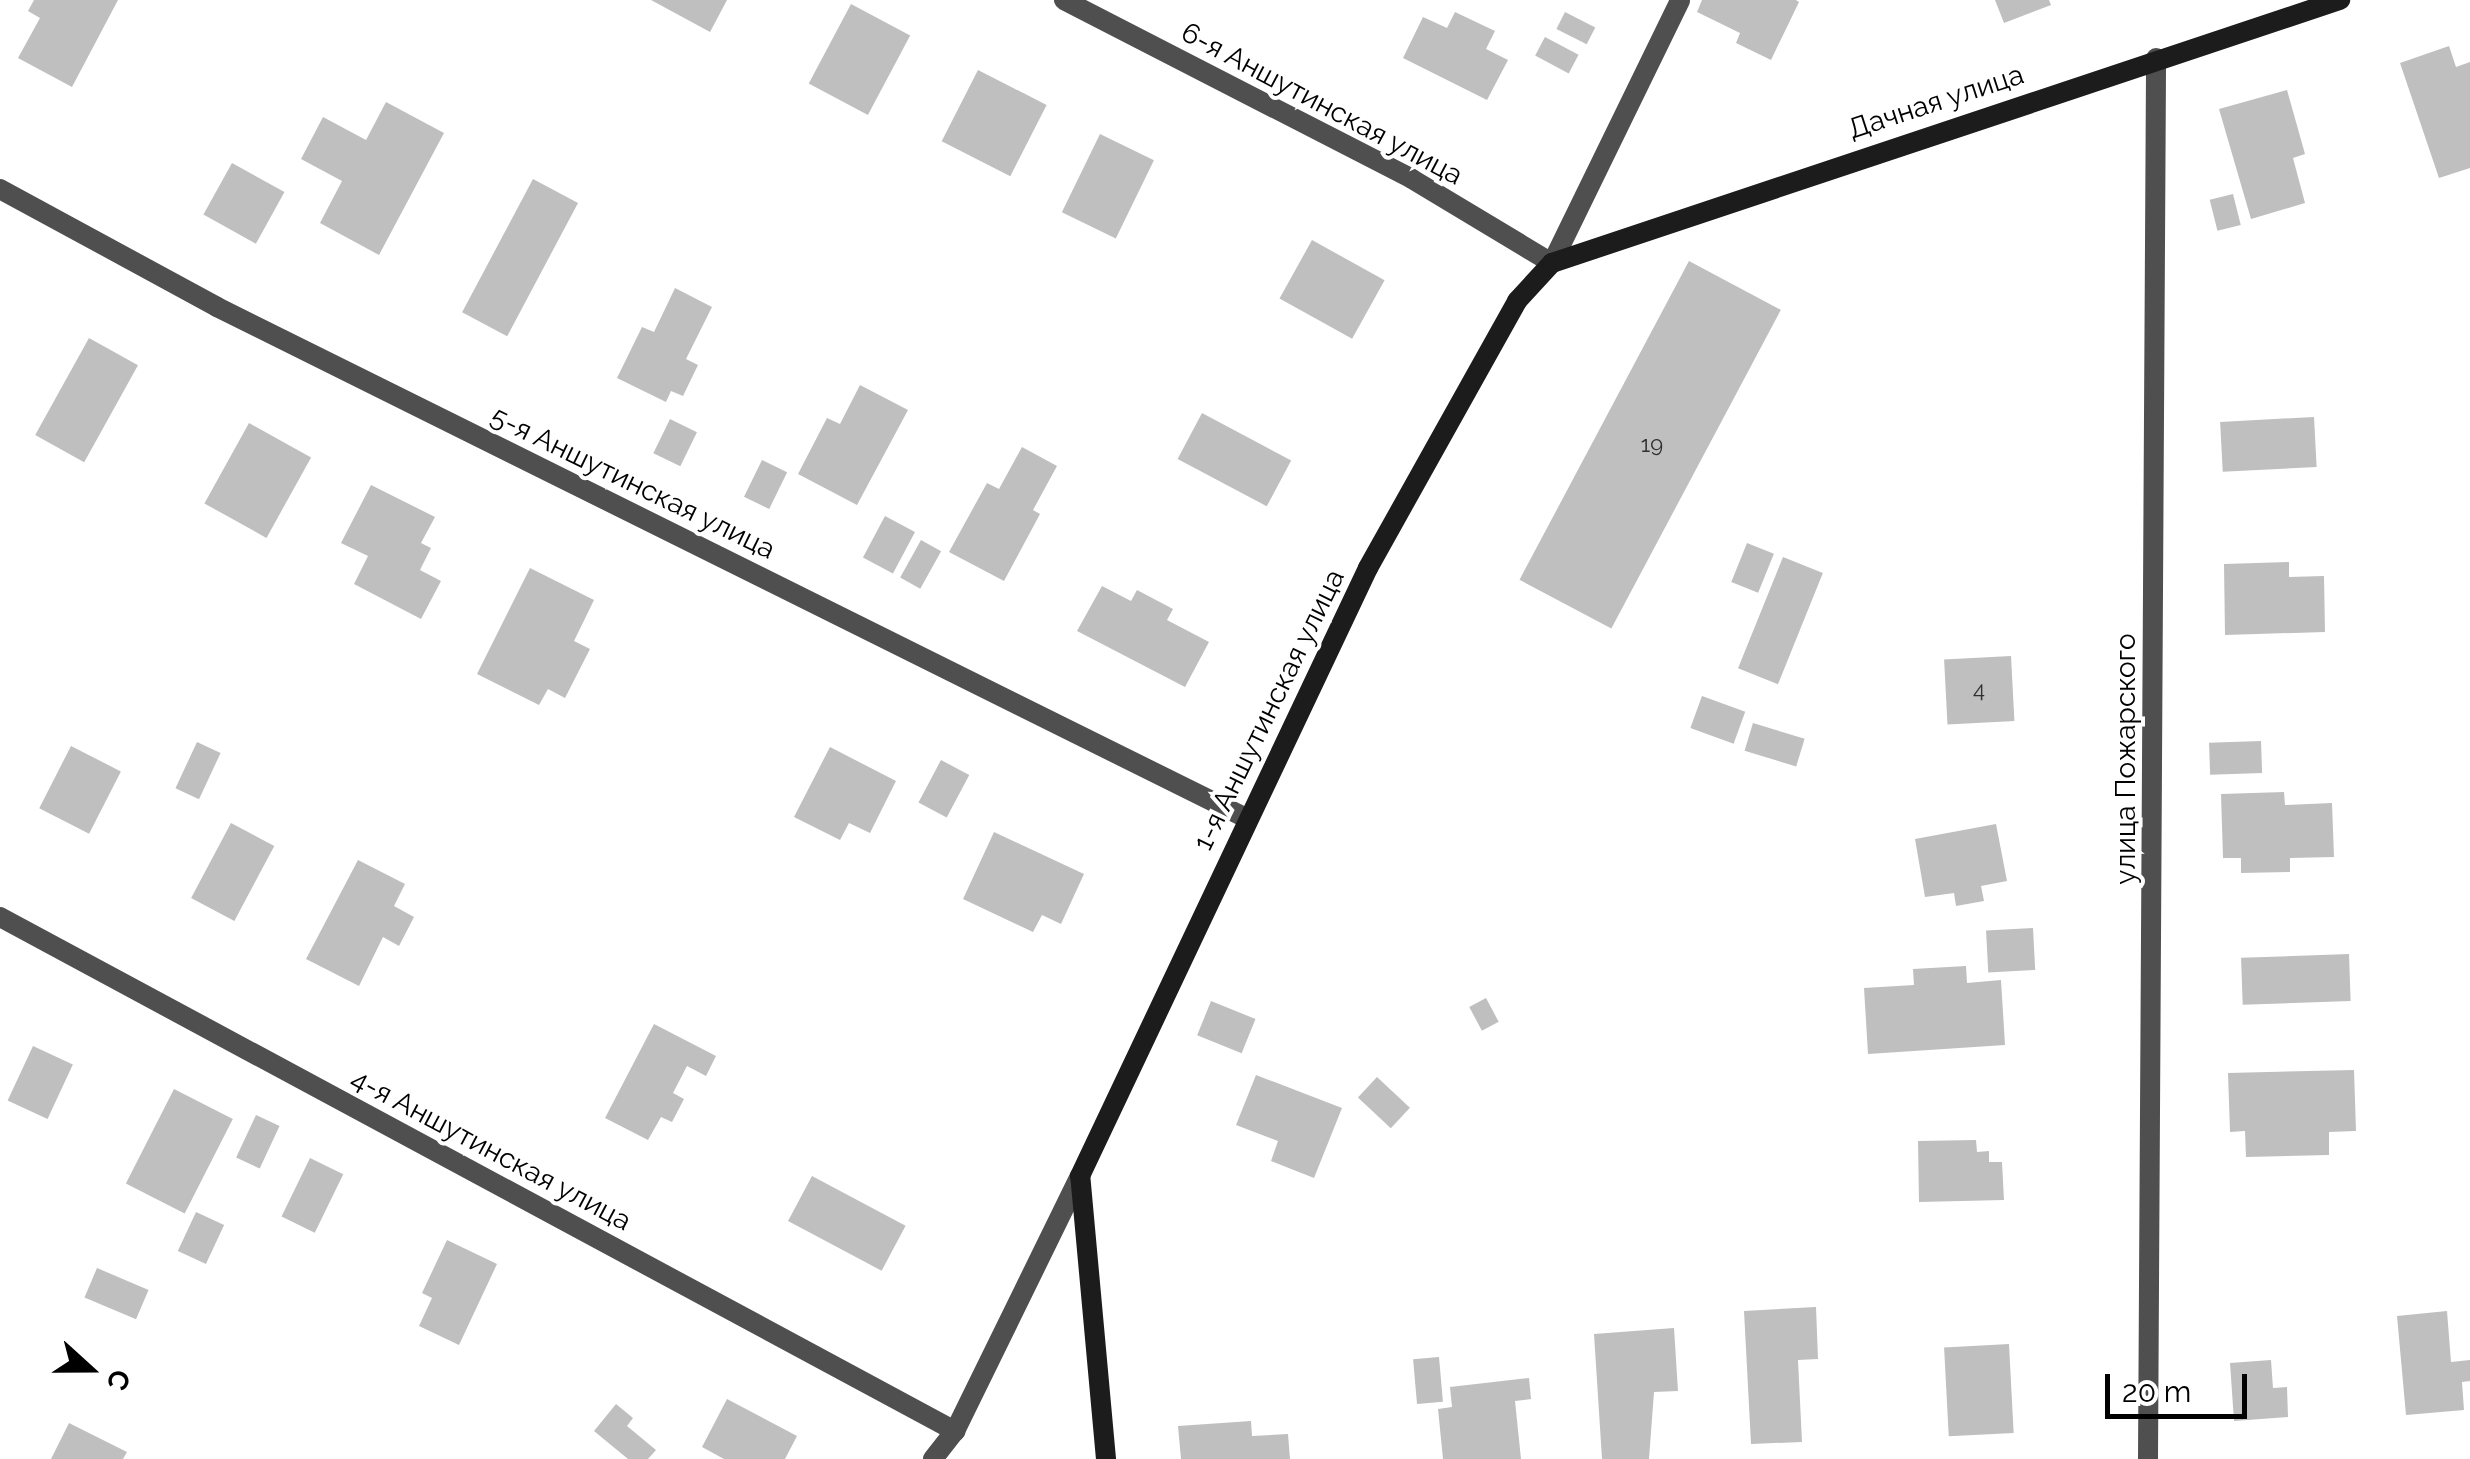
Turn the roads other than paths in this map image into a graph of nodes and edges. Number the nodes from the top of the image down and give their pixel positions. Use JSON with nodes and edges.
{"nodes":[{"id":1,"x":1064,"y":0,"type":"edge"},
{"id":2,"x":1680,"y":0,"type":"edge"},
{"id":3,"x":2340,"y":0,"type":"edge"},
{"id":4,"x":2156,"y":58,"type":"junction"},
{"id":5,"x":0,"y":189,"type":"edge"},
{"id":6,"x":1552,"y":263,"type":"junction"},
{"id":7,"x":1246,"y":818,"type":"junction"},
{"id":8,"x":0,"y":917,"type":"edge"},
{"id":9,"x":1080,"y":1176,"type":"junction"},
{"id":10,"x":955,"y":1430,"type":"junction"},
{"id":11,"x":933,"y":1459,"type":"edge"},
{"id":12,"x":1106,"y":1459,"type":"edge"},
{"id":13,"x":2148,"y":1459,"type":"edge"}],
"edges":[{"from":1,"to":6,"type":"street","name":"6-я Аншутинская улица"},
{"from":2,"to":6,"type":"street","name":"1-я Аншутинская улица"},
{"from":3,"to":4,"type":"street","name":"Дачная улица"},
{"from":4,"to":6,"type":"street","name":"Дачная улица"},
{"from":4,"to":13,"type":"street","name":"улица Пожарского"},
{"from":5,"to":7,"type":"street","name":"5-я Аншутинская улица"},
{"from":6,"to":7,"type":"street","name":"1-я Аншутинская улица"},
{"from":7,"to":9,"type":"street","name":"1-я Аншутинская улица"},
{"from":8,"to":10,"type":"street","name":"4-я Аншутинская улица"},
{"from":9,"to":10,"type":"street","name":"1-я Аншутинская улица"},
{"from":9,"to":12,"type":"street"},
{"from":10,"to":11,"type":"street","name":"1-я Аншутинская улица"}]}
